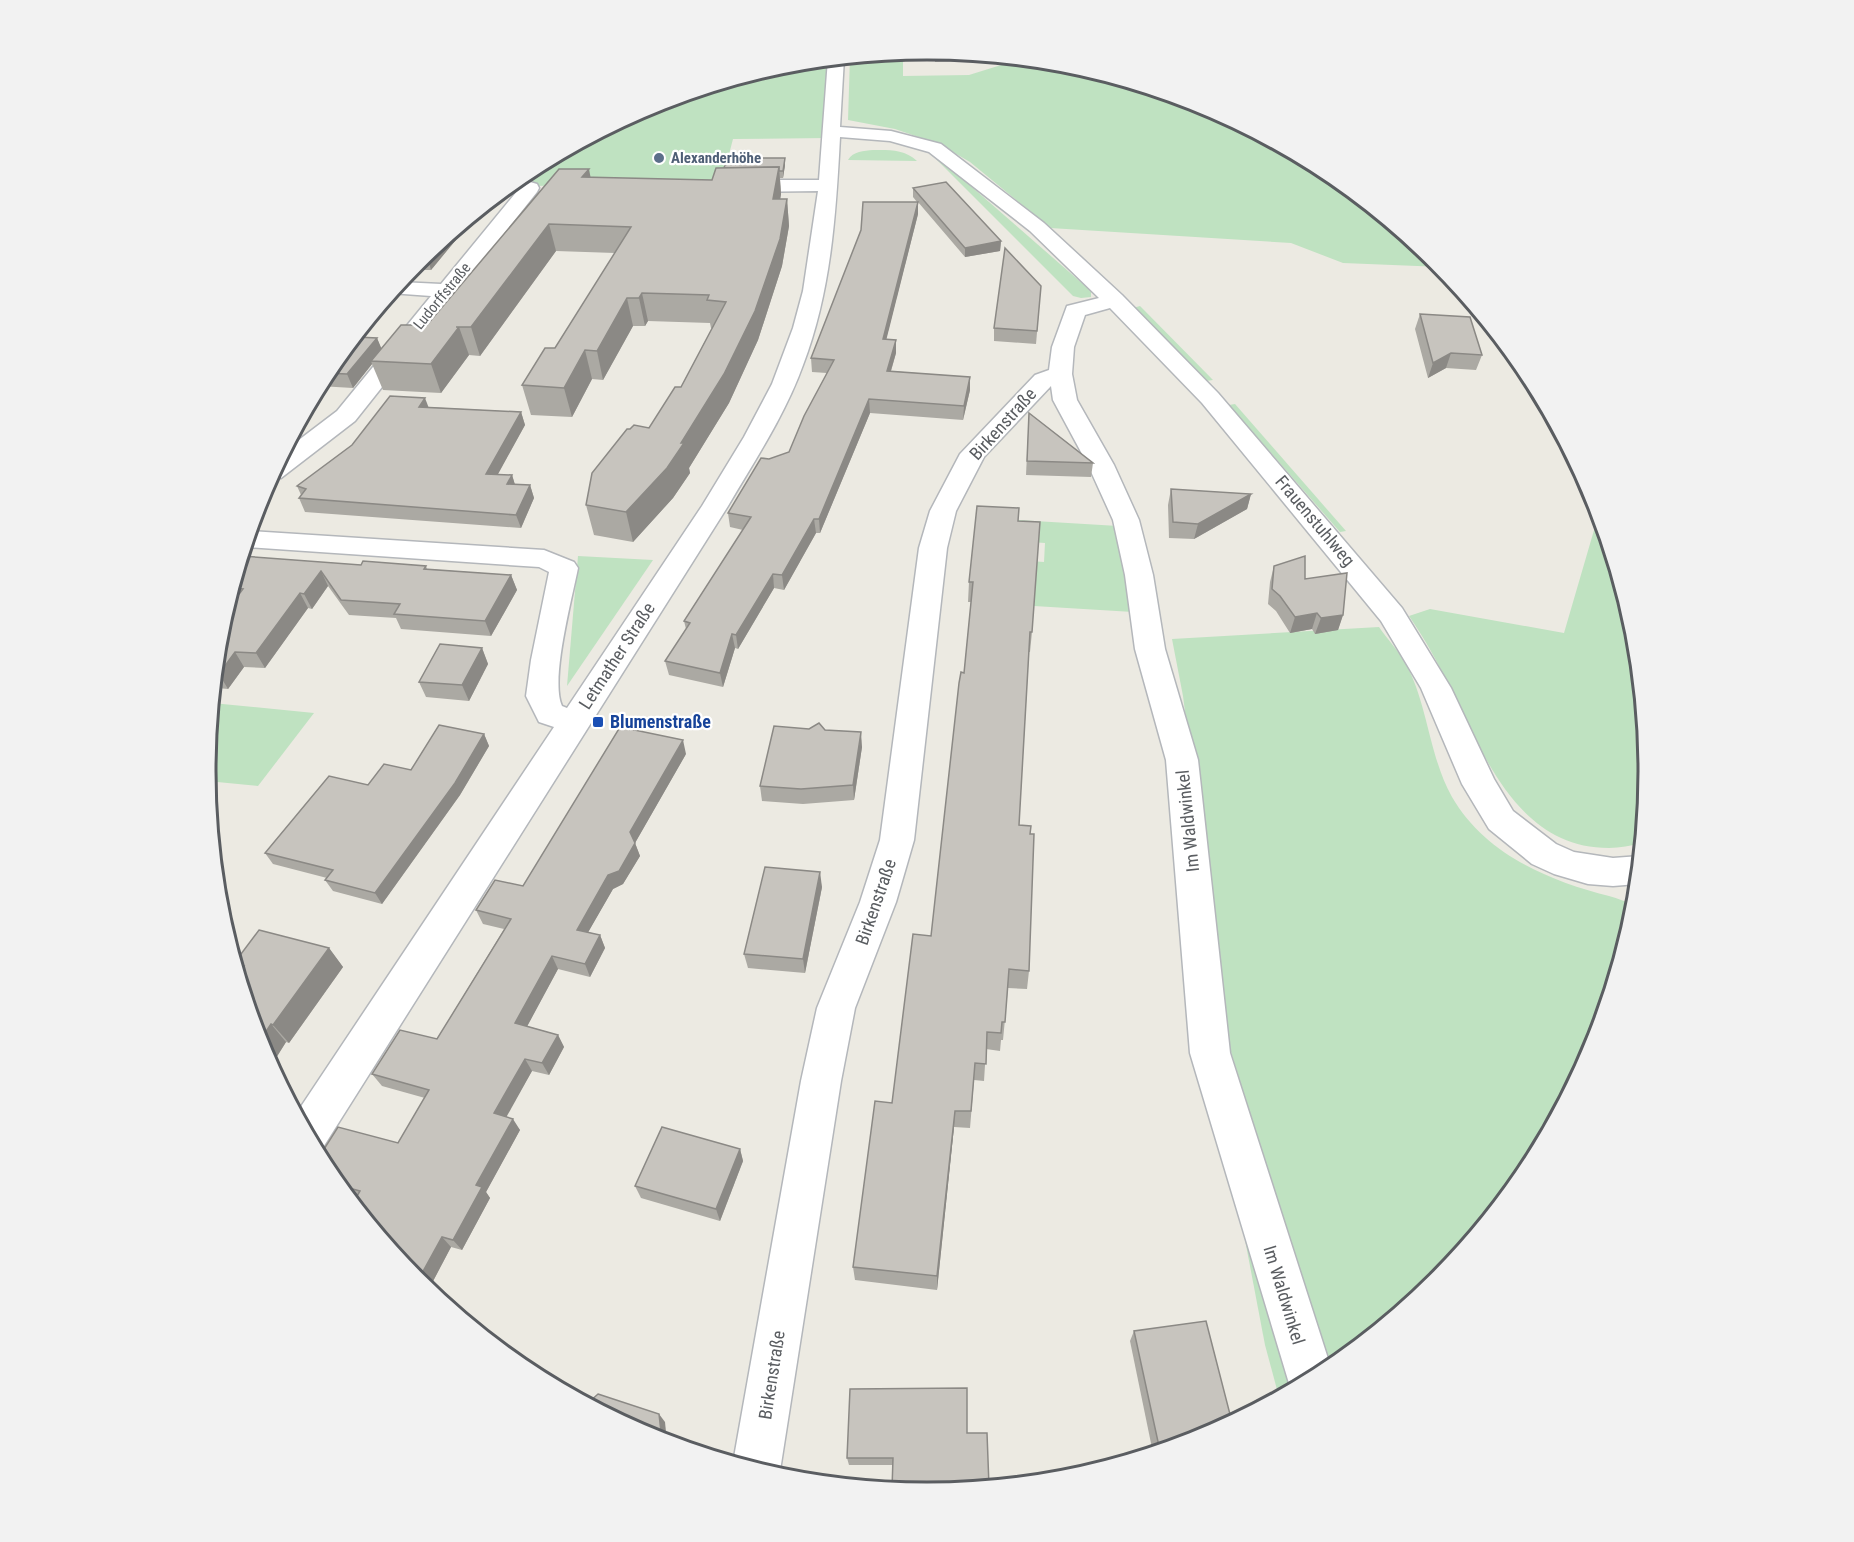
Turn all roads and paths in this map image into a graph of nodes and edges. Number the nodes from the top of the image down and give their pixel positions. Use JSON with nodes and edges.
{"nodes":[{"id":1,"x":835,"y":66,"type":"edge"},
{"id":2,"x":830,"y":135,"type":"junction"},
{"id":3,"x":828,"y":185,"type":"junction"},
{"id":4,"x":721,"y":186,"type":"edge"},
{"id":5,"x":521,"y":188,"type":"edge"},
{"id":6,"x":530,"y":188,"type":"junction"},
{"id":7,"x":553,"y":188,"type":"edge"},
{"id":8,"x":405,"y":289,"type":"edge"},
{"id":9,"x":446,"y":291,"type":"junction"},
{"id":10,"x":1114,"y":300,"type":"junction"},
{"id":11,"x":1060,"y":374,"type":"junction"},
{"id":12,"x":287,"y":461,"type":"edge"},
{"id":13,"x":255,"y":540,"type":"edge"},
{"id":14,"x":574,"y":722,"type":"junction"},
{"id":15,"x":1631,"y":871,"type":"edge"},
{"id":16,"x":312,"y":1128,"type":"edge"},
{"id":17,"x":1308,"y":1371,"type":"edge"},
{"id":18,"x":758,"y":1461,"type":"edge"}],
"edges":[{"from":1,"to":2,"type":"street","name":"Letmather Straße"},
{"from":2,"to":3,"type":"street","name":"Letmather Straße"},
{"from":2,"to":10,"type":"street","name":"Frauenstuhlweg"},
{"from":3,"to":4,"type":"street"},
{"from":3,"to":14,"type":"street","name":"Letmather Straße"},
{"from":5,"to":6,"type":"street"},
{"from":6,"to":7,"type":"street"},
{"from":6,"to":9,"type":"street","name":"Ludorffstraße"},
{"from":8,"to":9,"type":"street"},
{"from":9,"to":12,"type":"street","name":"Ludorffstraße"},
{"from":10,"to":11,"type":"street","name":"Im Waldwinkel"},
{"from":10,"to":15,"type":"street","name":"Frauenstuhlweg"},
{"from":11,"to":17,"type":"street","name":"Im Waldwinkel"},
{"from":11,"to":18,"type":"street","name":"Birkenstraße"},
{"from":13,"to":14,"type":"street"},
{"from":14,"to":16,"type":"street","name":"Letmather Straße"}]}
